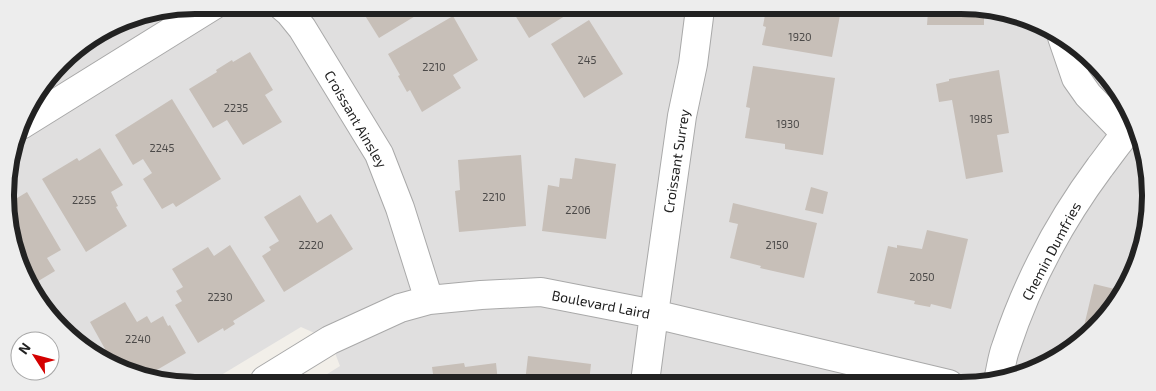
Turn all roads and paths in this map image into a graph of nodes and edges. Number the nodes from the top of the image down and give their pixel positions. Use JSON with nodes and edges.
{"nodes":[{"id":1,"x":199,"y":14,"type":"edge"},
{"id":2,"x":291,"y":14,"type":"edge"},
{"id":3,"x":699,"y":14,"type":"edge"},
{"id":4,"x":1065,"y":47,"type":"edge"},
{"id":5,"x":31,"y":118,"type":"edge"},
{"id":6,"x":1129,"y":128,"type":"edge"},
{"id":7,"x":1130,"y":129,"type":"edge"},
{"id":8,"x":429,"y":300,"type":"junction"},
{"id":9,"x":654,"y":314,"type":"junction"},
{"id":10,"x":1000,"y":373,"type":"edge"},
{"id":11,"x":270,"y":377,"type":"edge"},
{"id":12,"x":646,"y":377,"type":"edge"},
{"id":13,"x":920,"y":377,"type":"edge"}],
"edges":[{"from":1,"to":5,"type":"street"},
{"from":2,"to":8,"type":"street","name":"Croissant Ainsley"},
{"from":3,"to":9,"type":"street","name":"Croissant Surrey"},
{"from":4,"to":6,"type":"street","name":"Chemin Dumfries"},
{"from":7,"to":10,"type":"street","name":"Chemin Dumfries"},
{"from":8,"to":9,"type":"street","name":"Boulevard Laird"},
{"from":8,"to":11,"type":"street","name":"Boulevard Laird"},
{"from":9,"to":12,"type":"street","name":"Croissant Surrey"},
{"from":9,"to":13,"type":"street","name":"Boulevard Laird"}]}
